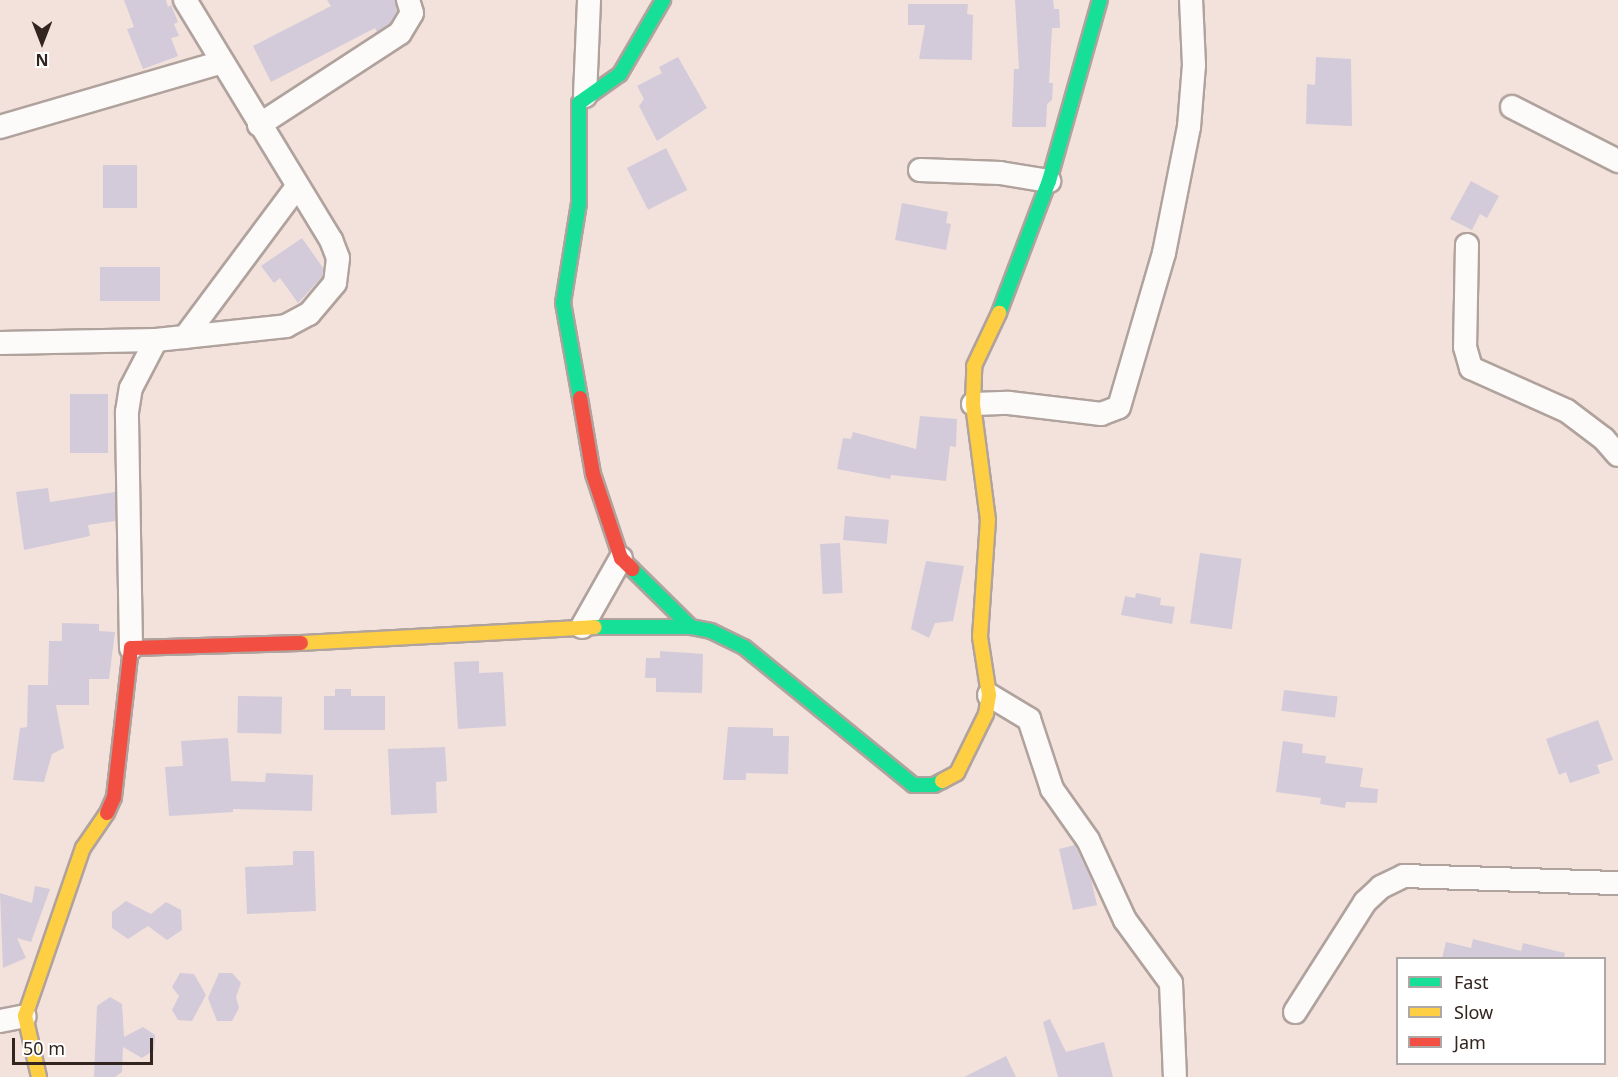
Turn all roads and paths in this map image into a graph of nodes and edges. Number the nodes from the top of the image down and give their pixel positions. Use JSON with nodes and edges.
{"nodes":[{"id":1,"x":185,"y":0,"type":"edge"},
{"id":2,"x":408,"y":0,"type":"edge"},
{"id":3,"x":589,"y":0,"type":"edge"},
{"id":4,"x":663,"y":0,"type":"edge"},
{"id":5,"x":1100,"y":0,"type":"edge"},
{"id":6,"x":1186,"y":2,"type":"edge"},
{"id":7,"x":222,"y":62,"type":"junction"},
{"id":8,"x":585,"y":96,"type":"junction"},
{"id":9,"x":1512,"y":107,"type":"dead end"},
{"id":10,"x":259,"y":125,"type":"junction"},
{"id":11,"x":0,"y":127,"type":"edge"},
{"id":12,"x":1618,"y":162,"type":"edge"},
{"id":13,"x":920,"y":170,"type":"dead end"},
{"id":14,"x":1049,"y":181,"type":"junction"},
{"id":15,"x":296,"y":188,"type":"junction"},
{"id":16,"x":1467,"y":245,"type":"dead end"},
{"id":17,"x":185,"y":337,"type":"junction"},
{"id":18,"x":156,"y":340,"type":"junction"},
{"id":19,"x":0,"y":343,"type":"edge"},
{"id":20,"x":973,"y":404,"type":"junction"},
{"id":21,"x":1618,"y":455,"type":"edge"},
{"id":22,"x":621,"y":558,"type":"junction"},
{"id":23,"x":582,"y":627,"type":"junction"},
{"id":24,"x":691,"y":627,"type":"junction"},
{"id":25,"x":131,"y":648,"type":"junction"},
{"id":26,"x":989,"y":695,"type":"junction"},
{"id":27,"x":1618,"y":884,"type":"edge"},
{"id":28,"x":1295,"y":1012,"type":"dead end"},
{"id":29,"x":26,"y":1016,"type":"junction"},
{"id":30,"x":0,"y":1021,"type":"edge"},
{"id":31,"x":39,"y":1077,"type":"edge"},
{"id":32,"x":1175,"y":1077,"type":"edge"}],
"edges":[{"from":1,"to":7,"type":"street"},
{"from":2,"to":10,"type":"street"},
{"from":3,"to":8,"type":"street"},
{"from":4,"to":8,"type":"street"},
{"from":5,"to":14,"type":"street"},
{"from":6,"to":20,"type":"street"},
{"from":7,"to":10,"type":"street"},
{"from":7,"to":11,"type":"street"},
{"from":8,"to":22,"type":"street"},
{"from":9,"to":12,"type":"street"},
{"from":10,"to":15,"type":"street"},
{"from":13,"to":14,"type":"street"},
{"from":14,"to":20,"type":"street"},
{"from":15,"to":17,"type":"street"},
{"from":15,"to":17,"type":"street"},
{"from":16,"to":21,"type":"street"},
{"from":17,"to":18,"type":"street"},
{"from":18,"to":19,"type":"street"},
{"from":18,"to":25,"type":"street"},
{"from":20,"to":26,"type":"street"},
{"from":22,"to":23,"type":"street"},
{"from":22,"to":24,"type":"street"},
{"from":23,"to":24,"type":"street"},
{"from":23,"to":25,"type":"street"},
{"from":24,"to":26,"type":"street"},
{"from":25,"to":29,"type":"street"},
{"from":26,"to":32,"type":"street"},
{"from":27,"to":28,"type":"street"},
{"from":29,"to":30,"type":"street"},
{"from":29,"to":31,"type":"street"}]}
